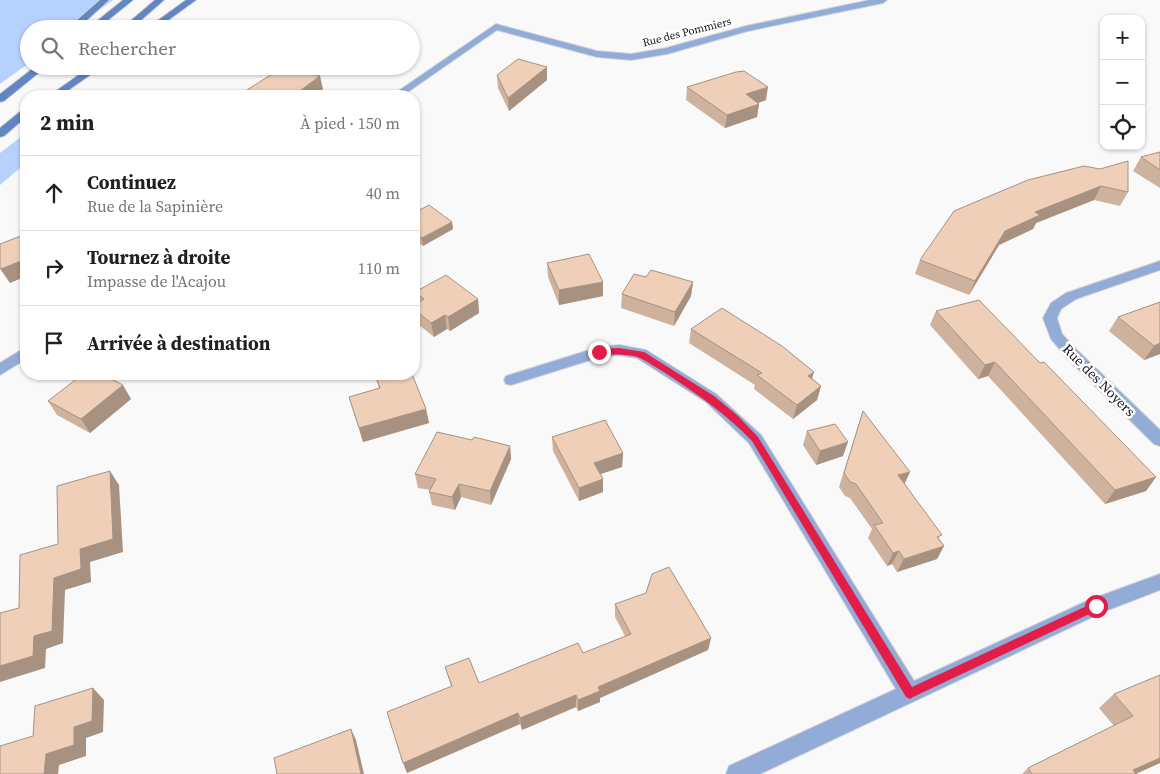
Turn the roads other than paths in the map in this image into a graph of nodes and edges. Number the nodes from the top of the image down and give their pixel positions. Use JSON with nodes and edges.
{"nodes":[{"id":1,"x":105,"y":0,"type":"edge"},
{"id":2,"x":129,"y":0,"type":"edge"},
{"id":3,"x":160,"y":0,"type":"edge"},
{"id":4,"x":192,"y":0,"type":"edge"},
{"id":5,"x":883,"y":0,"type":"edge"},
{"id":6,"x":82,"y":20,"type":"edge"},
{"id":7,"x":103,"y":20,"type":"edge"},
{"id":8,"x":136,"y":20,"type":"edge"},
{"id":9,"x":163,"y":20,"type":"edge"},
{"id":10,"x":20,"y":73,"type":"edge"},
{"id":11,"x":30,"y":75,"type":"edge"},
{"id":12,"x":70,"y":75,"type":"edge"},
{"id":13,"x":85,"y":75,"type":"edge"},
{"id":14,"x":52,"y":90,"type":"edge"},
{"id":15,"x":63,"y":90,"type":"edge"},
{"id":16,"x":405,"y":90,"type":"edge"},
{"id":17,"x":0,"y":92,"type":"edge"},
{"id":18,"x":0,"y":98,"type":"edge"},
{"id":19,"x":20,"y":118,"type":"edge"},
{"id":20,"x":0,"y":134,"type":"edge"},
{"id":21,"x":1160,"y":265,"type":"edge"},
{"id":22,"x":20,"y":356,"type":"edge"},
{"id":23,"x":0,"y":370,"type":"edge"},
{"id":24,"x":511,"y":380,"type":"dead end"},
{"id":25,"x":1160,"y":440,"type":"edge"},
{"id":26,"x":1160,"y":582,"type":"edge"},
{"id":27,"x":910,"y":694,"type":"junction"},
{"id":28,"x":737,"y":774,"type":"edge"}],
"edges":[{"from":1,"to":6,"type":"main road"},
{"from":2,"to":7,"type":"main road"},
{"from":3,"to":8,"type":"main road"},
{"from":4,"to":9,"type":"main road"},
{"from":5,"to":16,"type":"street","name":"Rue des Pommiers"},
{"from":10,"to":17,"type":"main road"},
{"from":11,"to":18,"type":"main road"},
{"from":12,"to":14,"type":"main road"},
{"from":13,"to":15,"type":"main road"},
{"from":19,"to":20,"type":"main road"},
{"from":21,"to":25,"type":"street","name":"Rue des Noyers"},
{"from":22,"to":23,"type":"street"},
{"from":24,"to":27,"type":"street"},
{"from":26,"to":27,"type":"street"},
{"from":27,"to":28,"type":"street"}]}
